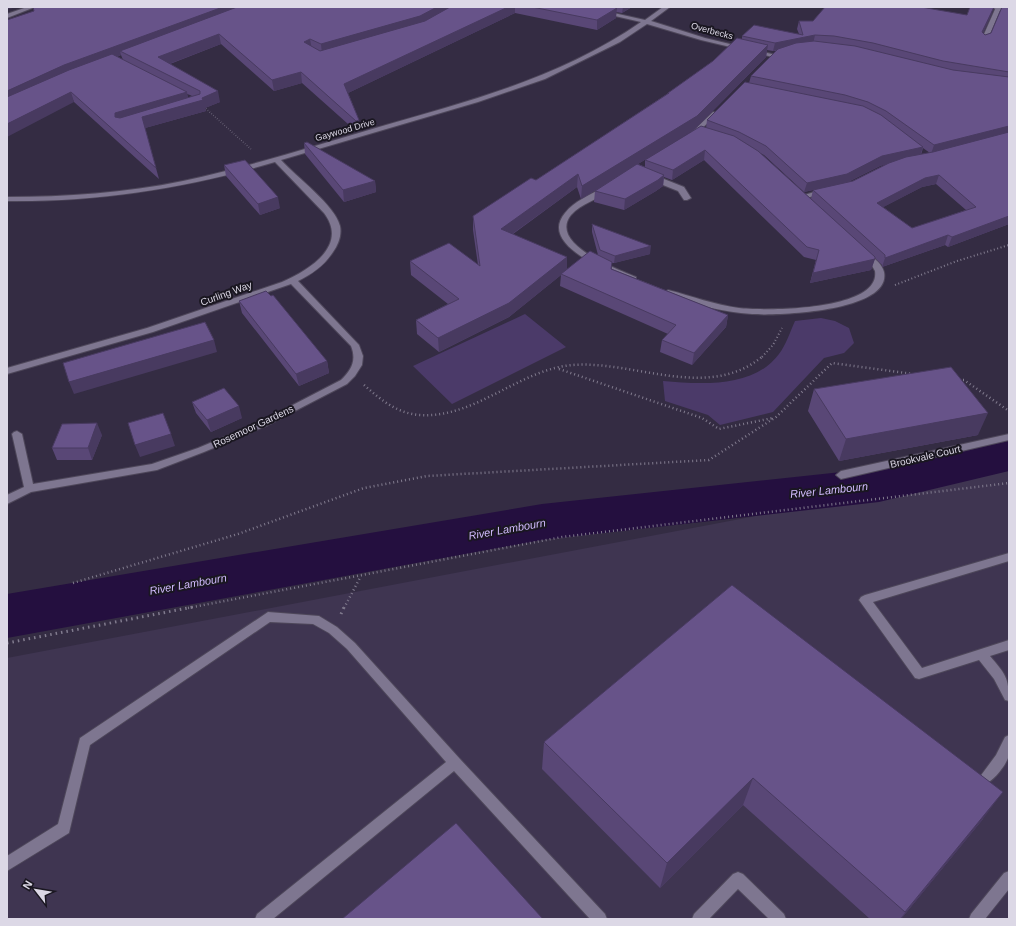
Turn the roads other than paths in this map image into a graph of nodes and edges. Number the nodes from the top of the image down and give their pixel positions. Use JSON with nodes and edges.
{"nodes":[{"id":1,"x":32,"y":7,"type":"edge"},
{"id":2,"x":579,"y":7,"type":"edge"},
{"id":3,"x":667,"y":7,"type":"edge"},
{"id":4,"x":991,"y":7,"type":"edge"},
{"id":5,"x":998,"y":8,"type":"junction"},
{"id":6,"x":1009,"y":10,"type":"edge"},
{"id":7,"x":7,"y":16,"type":"edge"},
{"id":8,"x":648,"y":22,"type":"junction"},
{"id":9,"x":984,"y":41,"type":"edge"},
{"id":10,"x":782,"y":52,"type":"edge"},
{"id":11,"x":720,"y":109,"type":"edge"},
{"id":12,"x":686,"y":139,"type":"edge"},
{"id":13,"x":276,"y":159,"type":"junction"},
{"id":14,"x":642,"y":173,"type":"edge"},
{"id":15,"x":616,"y":183,"type":"edge"},
{"id":16,"x":832,"y":190,"type":"edge"},
{"id":17,"x":801,"y":197,"type":"edge"},
{"id":18,"x":687,"y":198,"type":"dead end"},
{"id":19,"x":7,"y":199,"type":"edge"},
{"id":20,"x":860,"y":250,"type":"edge"},
{"id":21,"x":293,"y":281,"type":"junction"},
{"id":22,"x":642,"y":283,"type":"edge"},
{"id":23,"x":657,"y":288,"type":"edge"},
{"id":24,"x":7,"y":370,"type":"edge"},
{"id":25,"x":17,"y":434,"type":"dead end"},
{"id":26,"x":1009,"y":437,"type":"edge"},
{"id":27,"x":841,"y":475,"type":"dead end"},
{"id":28,"x":29,"y":489,"type":"junction"},
{"id":29,"x":7,"y":500,"type":"edge"},
{"id":30,"x":1009,"y":557,"type":"edge"},
{"id":31,"x":1009,"y":645,"type":"edge"},
{"id":32,"x":981,"y":654,"type":"junction"},
{"id":33,"x":1009,"y":696,"type":"edge"},
{"id":34,"x":1009,"y":741,"type":"edge"},
{"id":35,"x":455,"y":763,"type":"junction"},
{"id":36,"x":985,"y":778,"type":"edge"},
{"id":37,"x":7,"y":864,"type":"edge"},
{"id":38,"x":1009,"y":878,"type":"edge"},
{"id":39,"x":262,"y":919,"type":"edge"},
{"id":40,"x":600,"y":919,"type":"edge"},
{"id":41,"x":699,"y":919,"type":"edge"},
{"id":42,"x":779,"y":919,"type":"edge"},
{"id":43,"x":976,"y":919,"type":"edge"}],
"edges":[{"from":1,"to":7,"type":"street"},
{"from":2,"to":8,"type":"street","name":"Overbecks"},
{"from":3,"to":8,"type":"street","name":"Gaywood Drive"},
{"from":4,"to":5,"type":"street"},
{"from":5,"to":6,"type":"street"},
{"from":5,"to":9,"type":"street"},
{"from":8,"to":10,"type":"street","name":"Overbecks"},
{"from":8,"to":13,"type":"street","name":"Gaywood Drive"},
{"from":11,"to":12,"type":"street"},
{"from":13,"to":19,"type":"street","name":"Gaywood Drive"},
{"from":13,"to":21,"type":"street","name":"Curling Way"},
{"from":14,"to":18,"type":"street"},
{"from":15,"to":22,"type":"street"},
{"from":16,"to":17,"type":"street"},
{"from":20,"to":23,"type":"street"},
{"from":21,"to":24,"type":"street","name":"Curling Way"},
{"from":21,"to":28,"type":"street","name":"Rosemoor Gardens"},
{"from":25,"to":28,"type":"street"},
{"from":26,"to":27,"type":"street","name":"Brookvale Court"},
{"from":28,"to":29,"type":"street","name":"Rosemoor Gardens"},
{"from":30,"to":32,"type":"street"},
{"from":31,"to":32,"type":"street"},
{"from":32,"to":33,"type":"street"},
{"from":34,"to":36,"type":"street"},
{"from":35,"to":37,"type":"street"},
{"from":35,"to":39,"type":"street"},
{"from":35,"to":40,"type":"street"},
{"from":38,"to":43,"type":"street"},
{"from":41,"to":42,"type":"street"}]}
